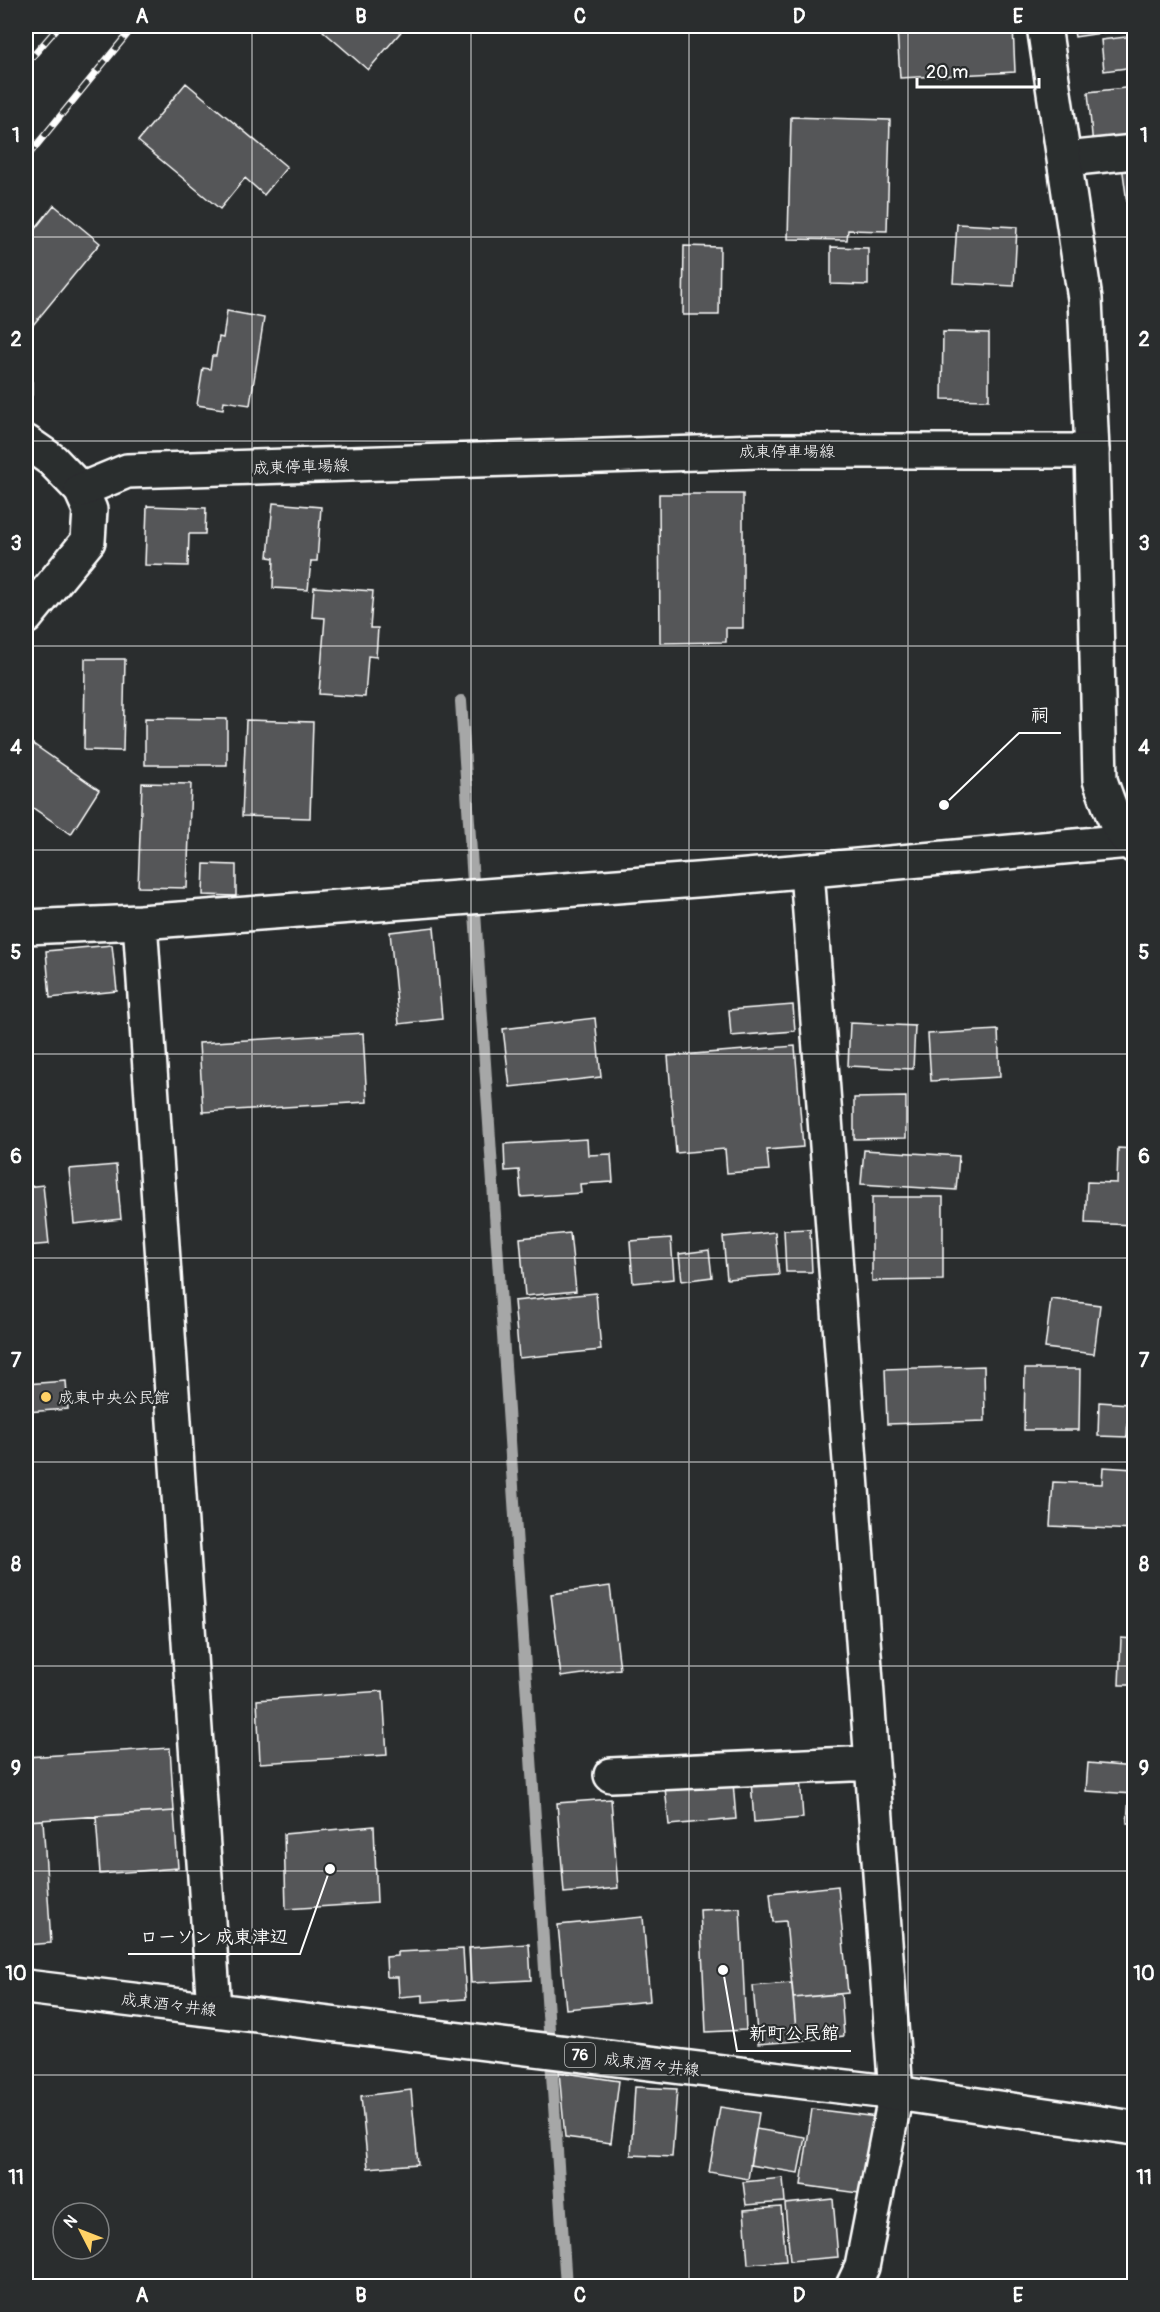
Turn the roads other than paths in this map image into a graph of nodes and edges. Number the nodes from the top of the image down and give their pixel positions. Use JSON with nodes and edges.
{"nodes":[{"id":1,"x":1044,"y":26,"type":"edge"},
{"id":2,"x":1134,"y":152,"type":"edge"},
{"id":3,"x":1066,"y":159,"type":"junction"},
{"id":4,"x":26,"y":442,"type":"edge"},
{"id":5,"x":1092,"y":451,"type":"junction"},
{"id":6,"x":81,"y":490,"type":"junction"},
{"id":7,"x":26,"y":617,"type":"edge"},
{"id":8,"x":1132,"y":843,"type":"edge"},
{"id":9,"x":807,"y":871,"type":"junction"},
{"id":10,"x":140,"y":922,"type":"junction"},
{"id":11,"x":26,"y":927,"type":"edge"},
{"id":12,"x":872,"y":1763,"type":"junction"},
{"id":13,"x":611,"y":1775,"type":"dead end"},
{"id":14,"x":26,"y":1987,"type":"edge"},
{"id":15,"x":214,"y":2009,"type":"junction"},
{"id":16,"x":896,"y":2093,"type":"junction"},
{"id":17,"x":1134,"y":2128,"type":"edge"},
{"id":18,"x":853,"y":2286,"type":"edge"}],
"edges":[{"from":1,"to":3,"type":"street"},
{"from":2,"to":3,"type":"street"},
{"from":3,"to":5,"type":"street"},
{"from":4,"to":6,"type":"street"},
{"from":5,"to":6,"type":"street","name":"成東停車場線"},
{"from":5,"to":8,"type":"street"},
{"from":6,"to":7,"type":"street"},
{"from":8,"to":9,"type":"street"},
{"from":9,"to":10,"type":"street"},
{"from":9,"to":12,"type":"street"},
{"from":10,"to":11,"type":"street"},
{"from":10,"to":15,"type":"street"},
{"from":12,"to":13,"type":"street"},
{"from":12,"to":16,"type":"street"},
{"from":14,"to":15,"type":"street","name":"成東酒々井線","number":"76"},
{"from":15,"to":16,"type":"street","name":"成東酒々井線","number":"76"},
{"from":16,"to":17,"type":"street","name":"成東酒々井線","number":"76"},
{"from":16,"to":18,"type":"street"}]}
